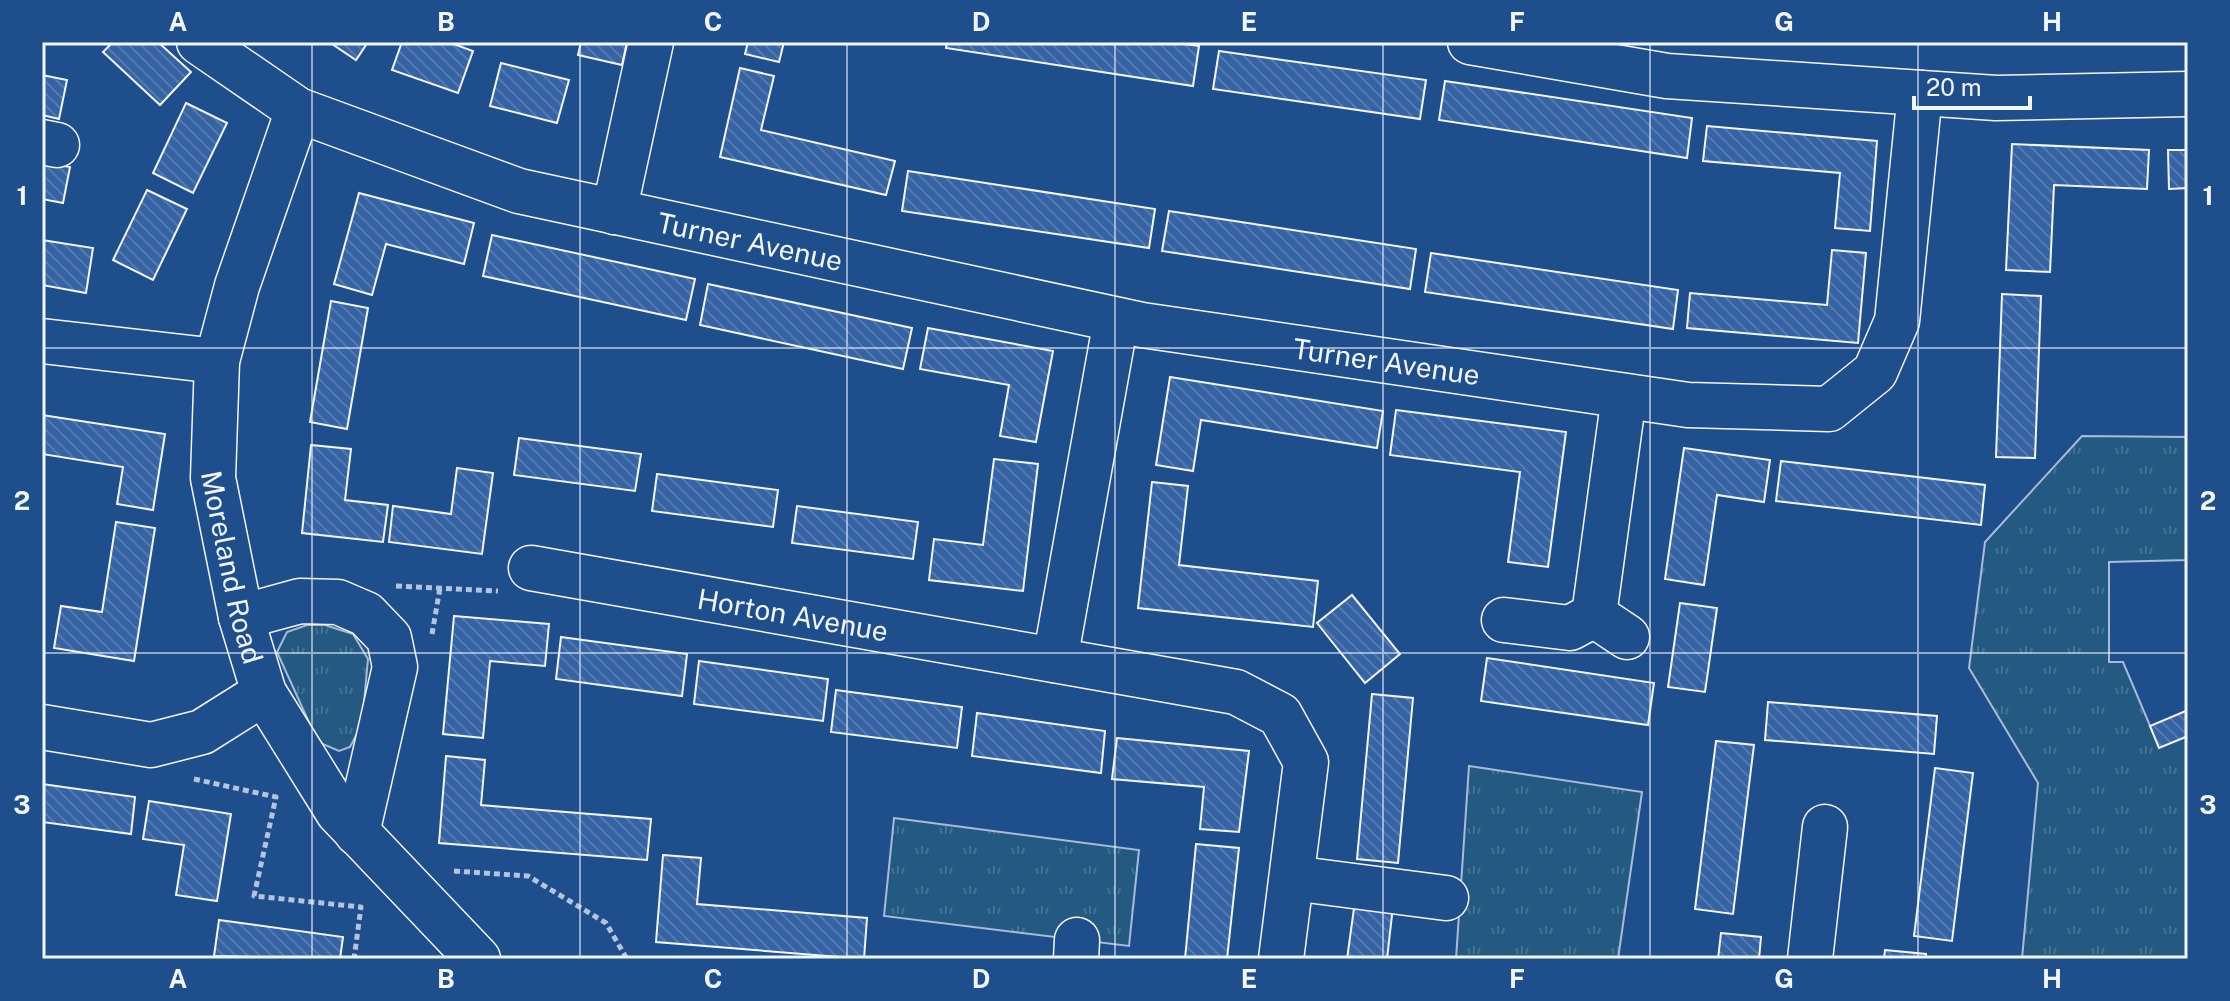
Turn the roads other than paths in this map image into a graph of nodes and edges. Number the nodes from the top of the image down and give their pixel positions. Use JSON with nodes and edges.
{"nodes":[{"id":1,"x":199,"y":42,"type":"edge"},
{"id":2,"x":651,"y":42,"type":"edge"},
{"id":3,"x":1470,"y":42,"type":"edge"},
{"id":4,"x":1920,"y":93,"type":"junction"},
{"id":5,"x":2188,"y":94,"type":"edge"},
{"id":6,"x":298,"y":110,"type":"junction"},
{"id":7,"x":614,"y":212,"type":"junction"},
{"id":8,"x":1116,"y":320,"type":"junction"},
{"id":9,"x":42,"y":341,"type":"edge"},
{"id":10,"x":217,"y":361,"type":"junction"},
{"id":11,"x":1624,"y":396,"type":"junction"},
{"id":12,"x":531,"y":568,"type":"road end"},
{"id":13,"x":241,"y":617,"type":"junction"},
{"id":14,"x":1504,"y":620,"type":"dead end"},
{"id":15,"x":1055,"y":660,"type":"junction"},
{"id":16,"x":264,"y":693,"type":"junction"},
{"id":17,"x":42,"y":727,"type":"edge"},
{"id":18,"x":1825,"y":827,"type":"dead end"},
{"id":19,"x":357,"y":833,"type":"junction"},
{"id":20,"x":1292,"y":878,"type":"junction"},
{"id":21,"x":1446,"y":898,"type":"dead end"},
{"id":22,"x":478,"y":959,"type":"edge"},
{"id":23,"x":1281,"y":959,"type":"edge"},
{"id":24,"x":1810,"y":959,"type":"edge"}],
"edges":[{"from":1,"to":6,"type":"street","name":"Turner Avenue"},
{"from":2,"to":7,"type":"street"},
{"from":3,"to":4,"type":"street"},
{"from":4,"to":5,"type":"street"},
{"from":4,"to":11,"type":"street","name":"Turner Avenue"},
{"from":6,"to":7,"type":"street","name":"Turner Avenue"},
{"from":6,"to":10,"type":"street","name":"Moreland Road"},
{"from":7,"to":8,"type":"street","name":"Turner Avenue"},
{"from":8,"to":11,"type":"street","name":"Turner Avenue"},
{"from":8,"to":15,"type":"street"},
{"from":9,"to":10,"type":"street"},
{"from":10,"to":13,"type":"street","name":"Moreland Road"},
{"from":11,"to":14,"type":"street"},
{"from":12,"to":15,"type":"street","name":"Horton Avenue"},
{"from":13,"to":16,"type":"street","name":"Moreland Road"},
{"from":13,"to":19,"type":"street"},
{"from":15,"to":20,"type":"street","name":"Horton Avenue"},
{"from":16,"to":17,"type":"street"},
{"from":16,"to":19,"type":"street","name":"Moreland Road"},
{"from":18,"to":24,"type":"street"},
{"from":19,"to":22,"type":"street","name":"Moreland Road"},
{"from":20,"to":21,"type":"street"},
{"from":20,"to":23,"type":"street","name":"Horton Avenue"}]}
